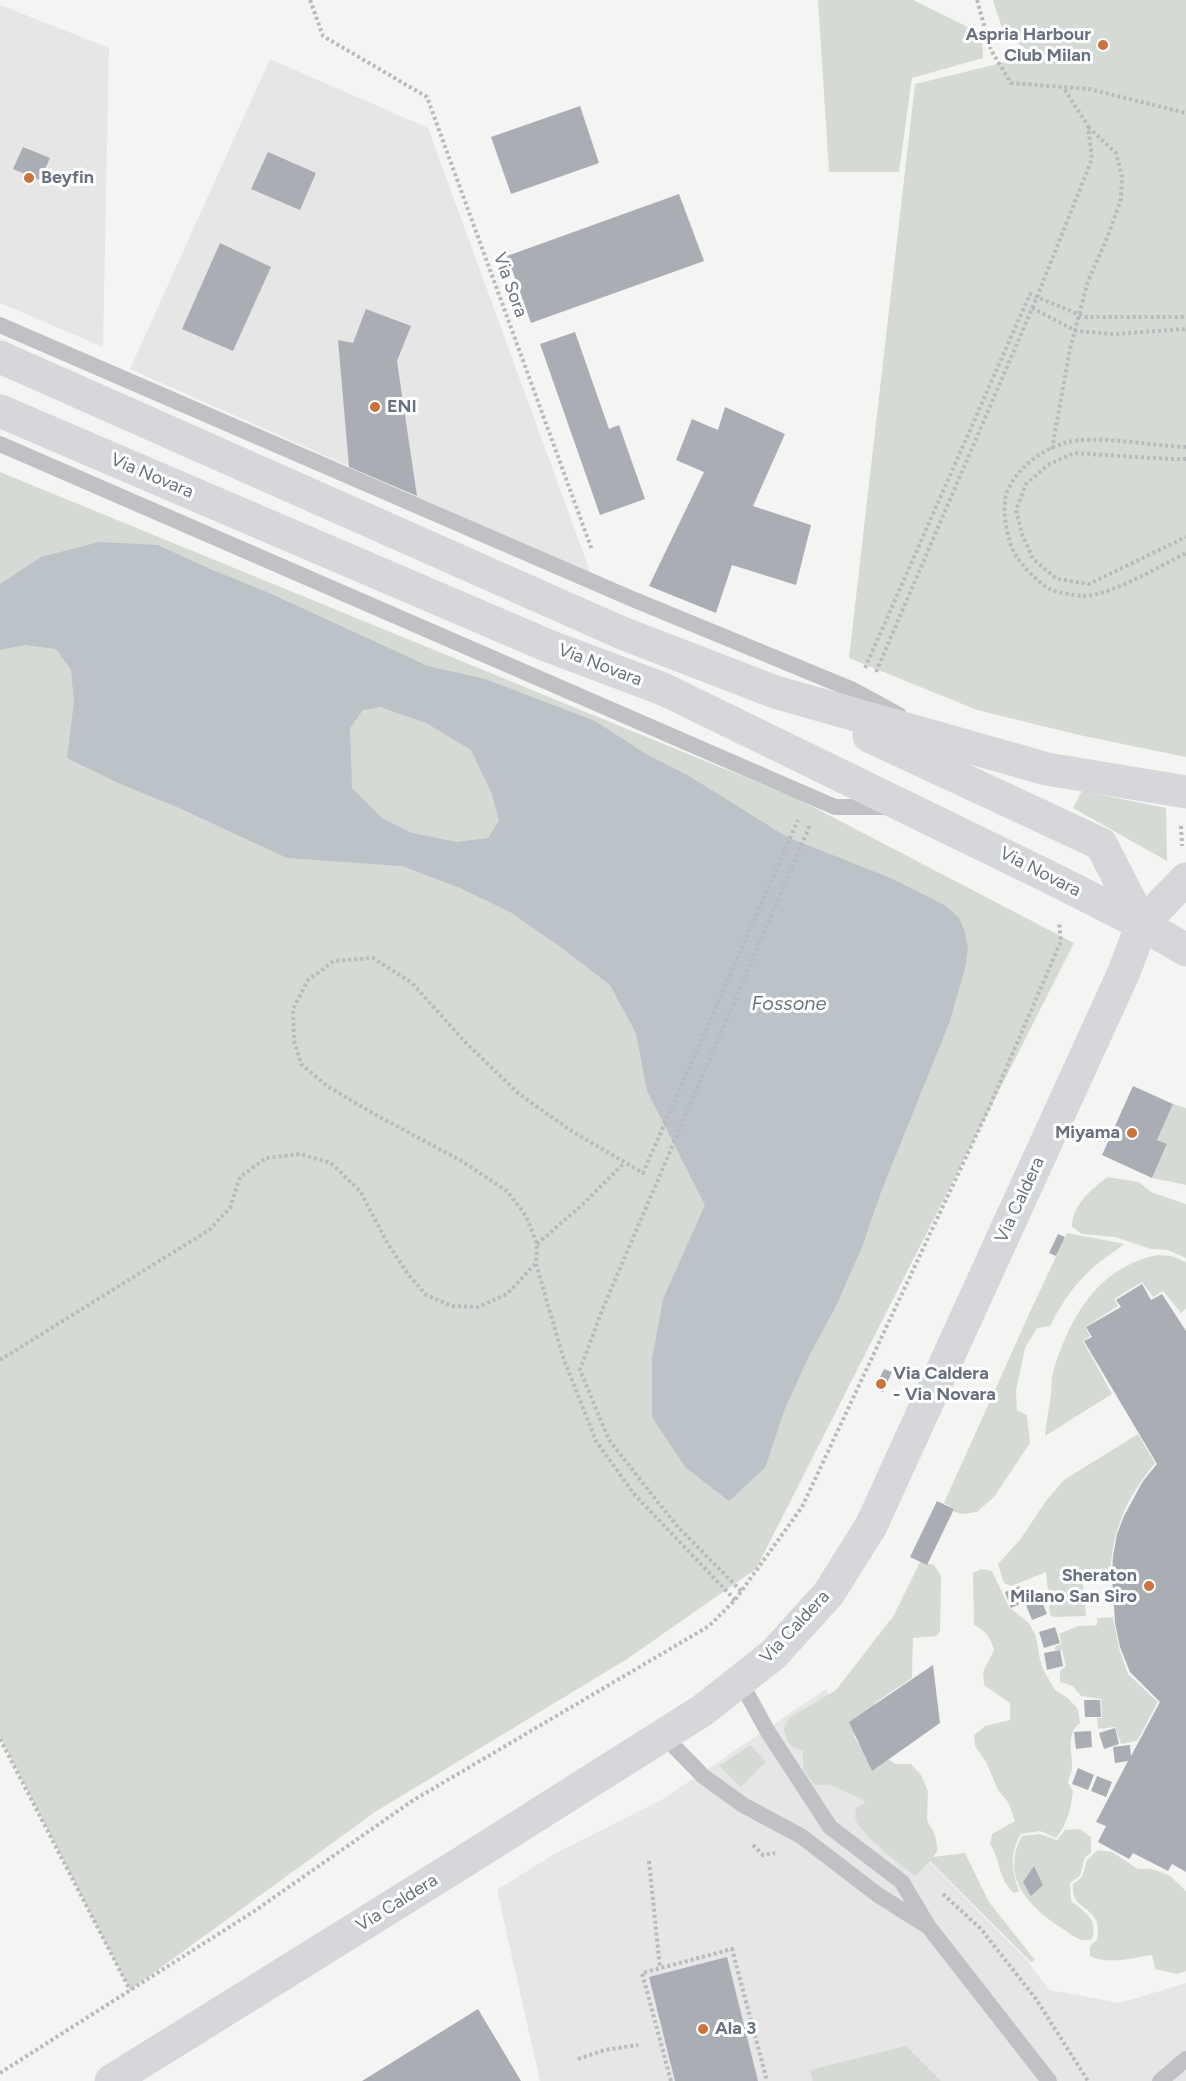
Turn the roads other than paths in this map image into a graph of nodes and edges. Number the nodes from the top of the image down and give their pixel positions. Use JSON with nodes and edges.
{"nodes":[{"id":1,"x":0,"y":325,"type":"edge"},
{"id":2,"x":0,"y":357,"type":"edge"},
{"id":3,"x":0,"y":411,"type":"edge"},
{"id":4,"x":0,"y":444,"type":"edge"},
{"id":5,"x":775,"y":692,"type":"junction"},
{"id":6,"x":949,"y":742,"type":"junction"},
{"id":7,"x":1183,"y":805,"type":"edge"},
{"id":8,"x":908,"y":807,"type":"junction"},
{"id":9,"x":1185,"y":867,"type":"edge"},
{"id":10,"x":1142,"y":924,"type":"junction"},
{"id":11,"x":1186,"y":950,"type":"edge"},
{"id":12,"x":740,"y":1681,"type":"junction"},
{"id":13,"x":663,"y":1736,"type":"junction"},
{"id":14,"x":928,"y":1926,"type":"junction"},
{"id":15,"x":1186,"y":2059,"type":"edge"},
{"id":16,"x":111,"y":2081,"type":"edge"},
{"id":17,"x":1049,"y":2081,"type":"edge"},
{"id":18,"x":1160,"y":2081,"type":"edge"}],
"edges":[{"from":1,"to":6,"type":"lane"},
{"from":2,"to":5,"type":"main road","name":"Via Novara"},
{"from":3,"to":8,"type":"main road","name":"Via Novara"},
{"from":4,"to":8,"type":"lane"},
{"from":5,"to":6,"type":"main road","name":"Via Novara"},
{"from":5,"to":10,"type":"main road"},
{"from":6,"to":7,"type":"main road","name":"Via Novara"},
{"from":8,"to":10,"type":"main road","name":"Via Novara"},
{"from":9,"to":10,"type":"main road"},
{"from":10,"to":11,"type":"main road","name":"Via Novara"},
{"from":10,"to":12,"type":"main road","name":"Via Caldera"},
{"from":12,"to":13,"type":"main road","name":"Via Caldera"},
{"from":12,"to":14,"type":"lane"},
{"from":13,"to":14,"type":"lane"},
{"from":13,"to":16,"type":"main road","name":"Via Caldera"},
{"from":14,"to":17,"type":"lane"},
{"from":15,"to":18,"type":"lane"}]}
